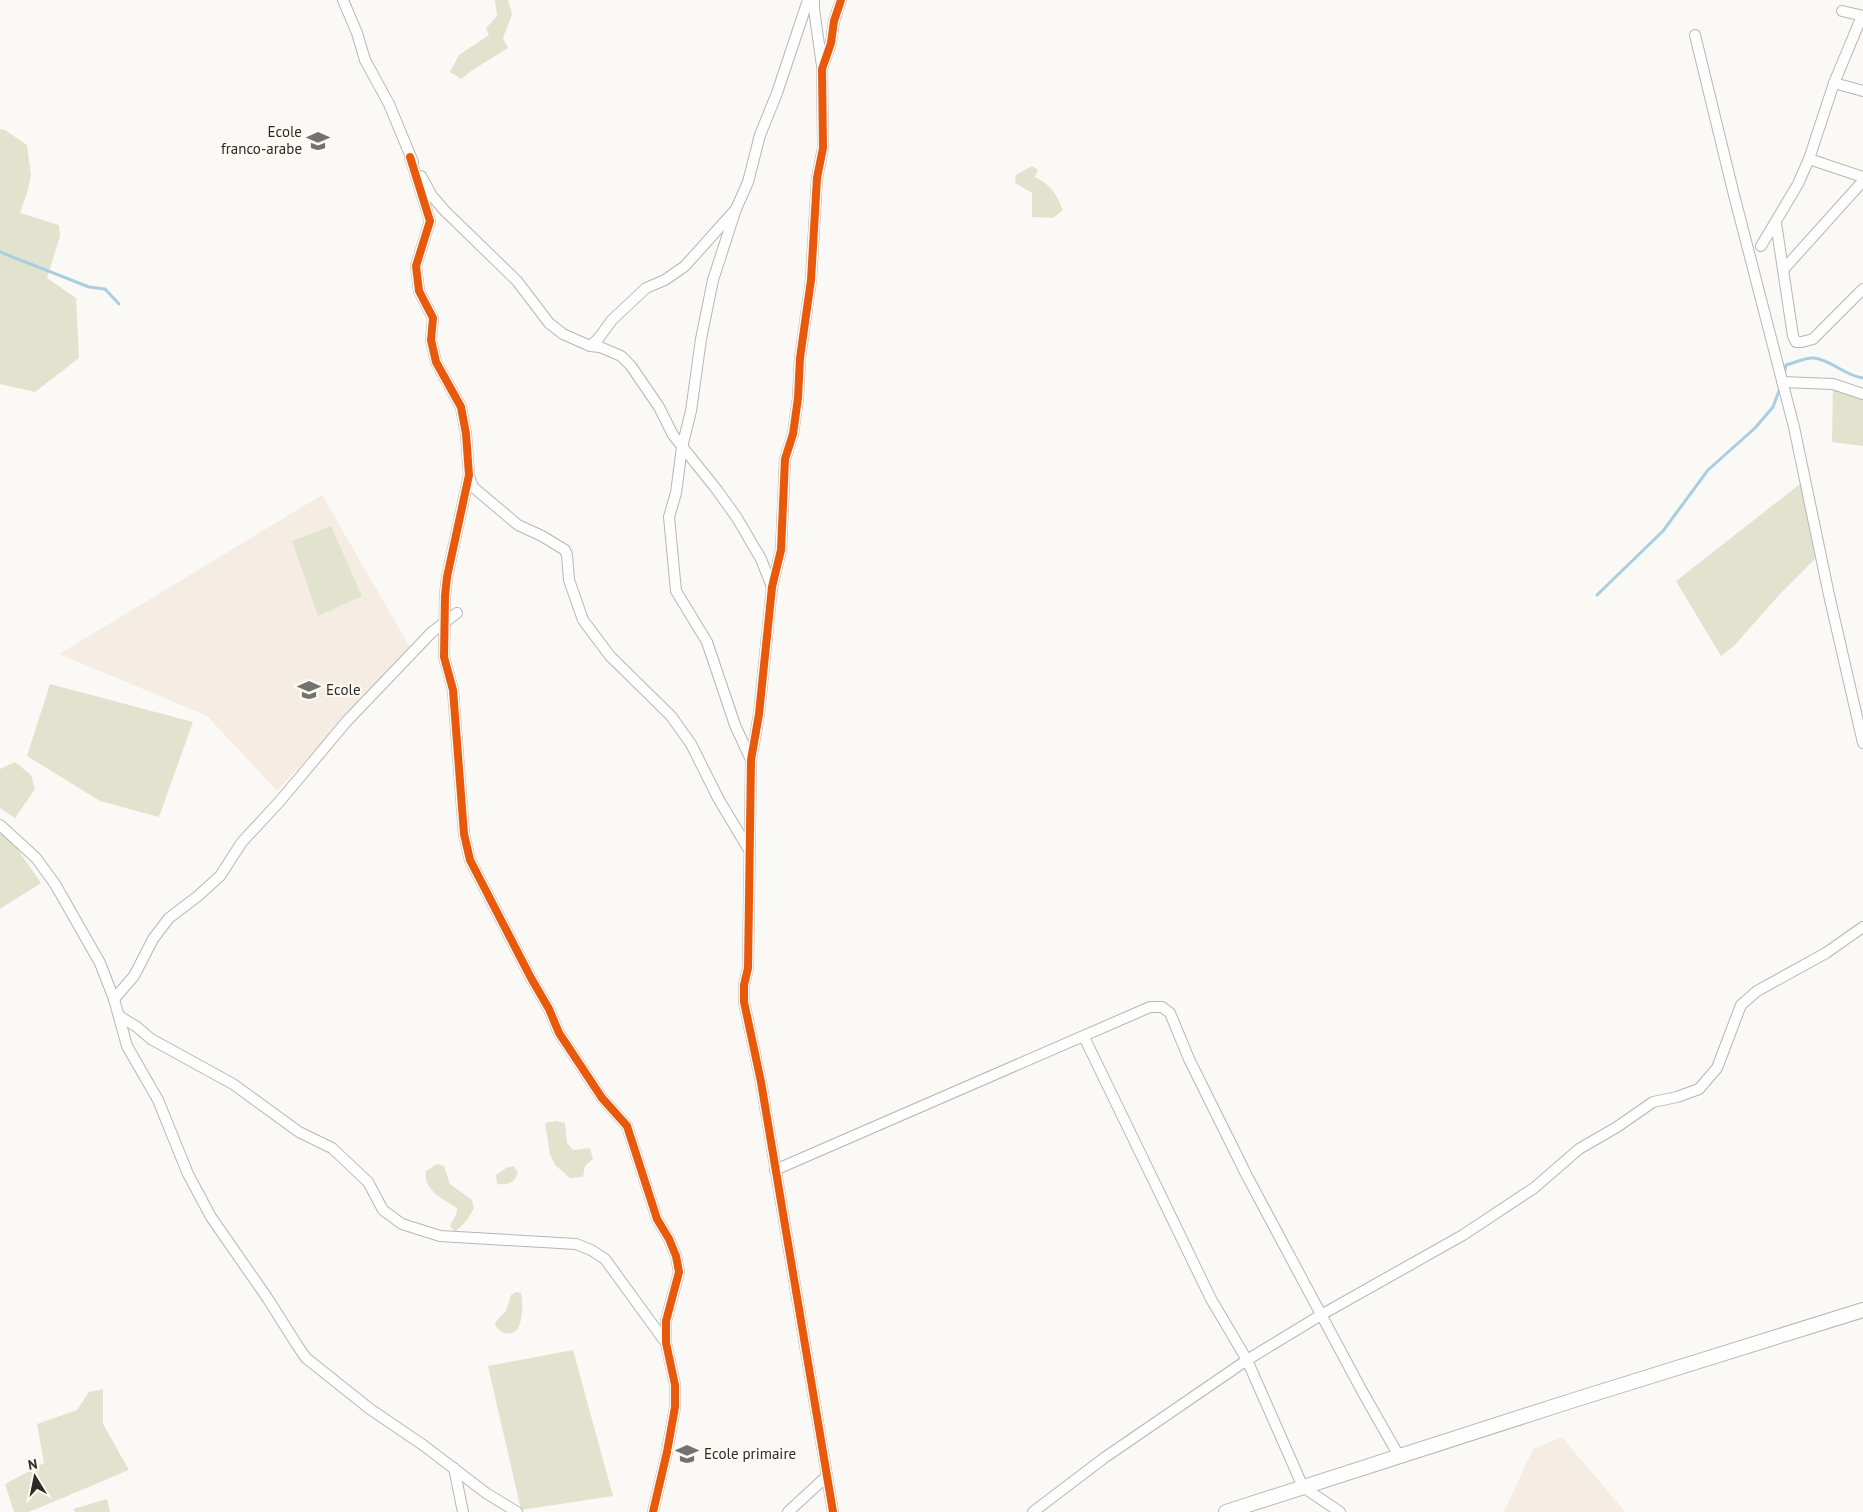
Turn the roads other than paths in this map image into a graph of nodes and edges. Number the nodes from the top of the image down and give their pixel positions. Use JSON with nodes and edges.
{"nodes":[{"id":1,"x":343,"y":0,"type":"edge"},
{"id":2,"x":808,"y":0,"type":"edge"},
{"id":3,"x":814,"y":0,"type":"edge"},
{"id":4,"x":841,"y":0,"type":"edge"},
{"id":5,"x":1842,"y":11,"type":"dead end"},
{"id":6,"x":1862,"y":16,"type":"edge"},
{"id":7,"x":1695,"y":35,"type":"dead end"},
{"id":8,"x":822,"y":69,"type":"junction"},
{"id":9,"x":1834,"y":83,"type":"junction"},
{"id":10,"x":1863,"y":91,"type":"edge"},
{"id":11,"x":410,"y":156,"type":"junction"},
{"id":12,"x":1809,"y":159,"type":"junction"},
{"id":13,"x":1863,"y":177,"type":"edge"},
{"id":14,"x":1863,"y":181,"type":"edge"},
{"id":15,"x":736,"y":209,"type":"junction"},
{"id":16,"x":1776,"y":224,"type":"junction"},
{"id":17,"x":1761,"y":246,"type":"dead end"},
{"id":18,"x":1783,"y":270,"type":"junction"},
{"id":19,"x":1863,"y":290,"type":"edge"},
{"id":20,"x":590,"y":346,"type":"junction"},
{"id":21,"x":1782,"y":382,"type":"junction"},
{"id":22,"x":1863,"y":394,"type":"edge"},
{"id":23,"x":682,"y":447,"type":"junction"},
{"id":24,"x":468,"y":475,"type":"junction"},
{"id":25,"x":772,"y":587,"type":"junction"},
{"id":26,"x":457,"y":613,"type":"dead end"},
{"id":27,"x":445,"y":623,"type":"junction"},
{"id":28,"x":1863,"y":743,"type":"edge"},
{"id":29,"x":751,"y":760,"type":"junction"},
{"id":30,"x":0,"y":825,"type":"edge"},
{"id":31,"x":750,"y":851,"type":"junction"},
{"id":32,"x":1863,"y":927,"type":"edge"},
{"id":33,"x":114,"y":1000,"type":"junction"},
{"id":34,"x":119,"y":1016,"type":"junction"},
{"id":35,"x":1084,"y":1037,"type":"junction"},
{"id":36,"x":775,"y":1170,"type":"junction"},
{"id":37,"x":1863,"y":1310,"type":"edge"},
{"id":38,"x":1321,"y":1315,"type":"junction"},
{"id":39,"x":666,"y":1343,"type":"junction"},
{"id":40,"x":1247,"y":1360,"type":"junction"},
{"id":41,"x":1399,"y":1456,"type":"junction"},
{"id":42,"x":454,"y":1468,"type":"junction"},
{"id":43,"x":827,"y":1476,"type":"junction"},
{"id":44,"x":1303,"y":1487,"type":"junction"},
{"id":45,"x":462,"y":1512,"type":"edge"},
{"id":46,"x":516,"y":1512,"type":"edge"},
{"id":47,"x":653,"y":1512,"type":"edge"},
{"id":48,"x":788,"y":1512,"type":"edge"},
{"id":49,"x":833,"y":1512,"type":"edge"},
{"id":50,"x":1033,"y":1512,"type":"edge"},
{"id":51,"x":1226,"y":1512,"type":"edge"},
{"id":52,"x":1340,"y":1512,"type":"edge"}],
"edges":[{"from":1,"to":11,"type":"street"},
{"from":2,"to":15,"type":"street"},
{"from":3,"to":8,"type":"street"},
{"from":4,"to":8,"type":"street"},
{"from":5,"to":6,"type":"street"},
{"from":6,"to":9,"type":"street"},
{"from":7,"to":21,"type":"street"},
{"from":8,"to":25,"type":"street"},
{"from":9,"to":10,"type":"street"},
{"from":9,"to":12,"type":"street"},
{"from":11,"to":20,"type":"street"},
{"from":11,"to":24,"type":"street"},
{"from":12,"to":13,"type":"street"},
{"from":12,"to":16,"type":"street"},
{"from":14,"to":18,"type":"street"},
{"from":15,"to":20,"type":"street"},
{"from":15,"to":23,"type":"street"},
{"from":16,"to":17,"type":"street"},
{"from":16,"to":18,"type":"street"},
{"from":18,"to":19,"type":"street"},
{"from":20,"to":23,"type":"street"},
{"from":21,"to":22,"type":"street"},
{"from":21,"to":28,"type":"street"},
{"from":23,"to":25,"type":"street"},
{"from":23,"to":29,"type":"street"},
{"from":24,"to":27,"type":"street"},
{"from":24,"to":31,"type":"street"},
{"from":25,"to":29,"type":"street"},
{"from":26,"to":27,"type":"street"},
{"from":27,"to":33,"type":"street"},
{"from":27,"to":39,"type":"street"},
{"from":29,"to":31,"type":"street"},
{"from":30,"to":33,"type":"street"},
{"from":31,"to":36,"type":"street"},
{"from":32,"to":38,"type":"street"},
{"from":33,"to":34,"type":"street"},
{"from":34,"to":39,"type":"street"},
{"from":34,"to":42,"type":"street"},
{"from":35,"to":36,"type":"street"},
{"from":35,"to":38,"type":"street"},
{"from":35,"to":40,"type":"street"},
{"from":36,"to":43,"type":"street"},
{"from":37,"to":41,"type":"main road"},
{"from":38,"to":40,"type":"street"},
{"from":38,"to":41,"type":"street"},
{"from":39,"to":47,"type":"street"},
{"from":40,"to":44,"type":"street"},
{"from":40,"to":50,"type":"street"},
{"from":41,"to":44,"type":"main road"},
{"from":42,"to":45,"type":"street"},
{"from":42,"to":46,"type":"street"},
{"from":43,"to":48,"type":"street"},
{"from":43,"to":49,"type":"street"},
{"from":44,"to":51,"type":"main road"},
{"from":44,"to":52,"type":"street"}]}
